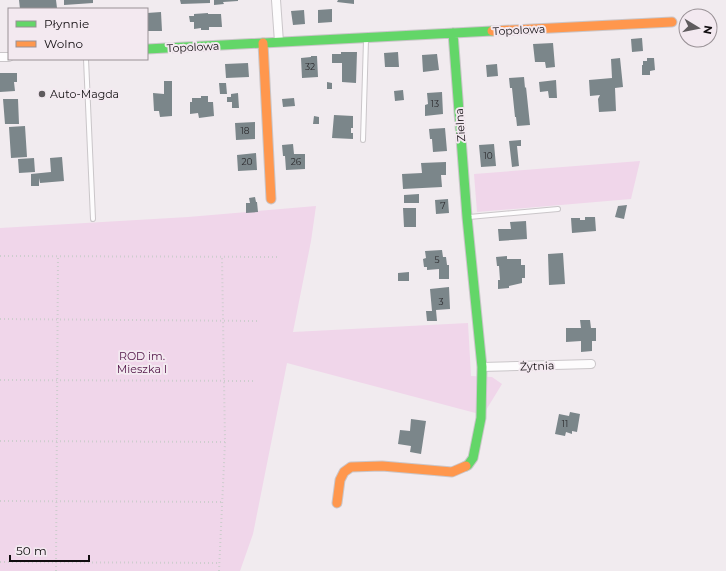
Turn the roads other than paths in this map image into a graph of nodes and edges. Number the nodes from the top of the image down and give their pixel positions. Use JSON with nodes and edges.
{"nodes":[{"id":1,"x":276,"y":0,"type":"edge"},
{"id":2,"x":672,"y":22,"type":"dead end"},
{"id":3,"x":453,"y":33,"type":"junction"},
{"id":4,"x":366,"y":38,"type":"junction"},
{"id":5,"x":279,"y":42,"type":"junction"},
{"id":6,"x":263,"y":43,"type":"junction"},
{"id":7,"x":148,"y":50,"type":"edge"},
{"id":8,"x":86,"y":60,"type":"edge"},
{"id":9,"x":363,"y":140,"type":"dead end"},
{"id":10,"x":271,"y":200,"type":"dead end"},
{"id":11,"x":558,"y":209,"type":"dead end"},
{"id":12,"x":467,"y":217,"type":"junction"},
{"id":13,"x":93,"y":219,"type":"dead end"},
{"id":14,"x":591,"y":364,"type":"dead end"},
{"id":15,"x":482,"y":368,"type":"junction"},
{"id":16,"x":336,"y":503,"type":"dead end"}],
"edges":[{"from":1,"to":5,"type":"street"},
{"from":2,"to":3,"type":"street","name":"Topolowa"},
{"from":3,"to":4,"type":"street","name":"Topolowa"},
{"from":3,"to":12,"type":"street","name":"Zielna"},
{"from":4,"to":5,"type":"street","name":"Topolowa"},
{"from":4,"to":9,"type":"lane"},
{"from":5,"to":6,"type":"street","name":"Topolowa"},
{"from":6,"to":7,"type":"street","name":"Topolowa"},
{"from":6,"to":10,"type":"street"},
{"from":8,"to":13,"type":"lane"},
{"from":11,"to":12,"type":"lane"},
{"from":12,"to":15,"type":"street","name":"Zielna"},
{"from":14,"to":15,"type":"street","name":"Żytnia"},
{"from":15,"to":16,"type":"street","name":"Zielna"}]}
